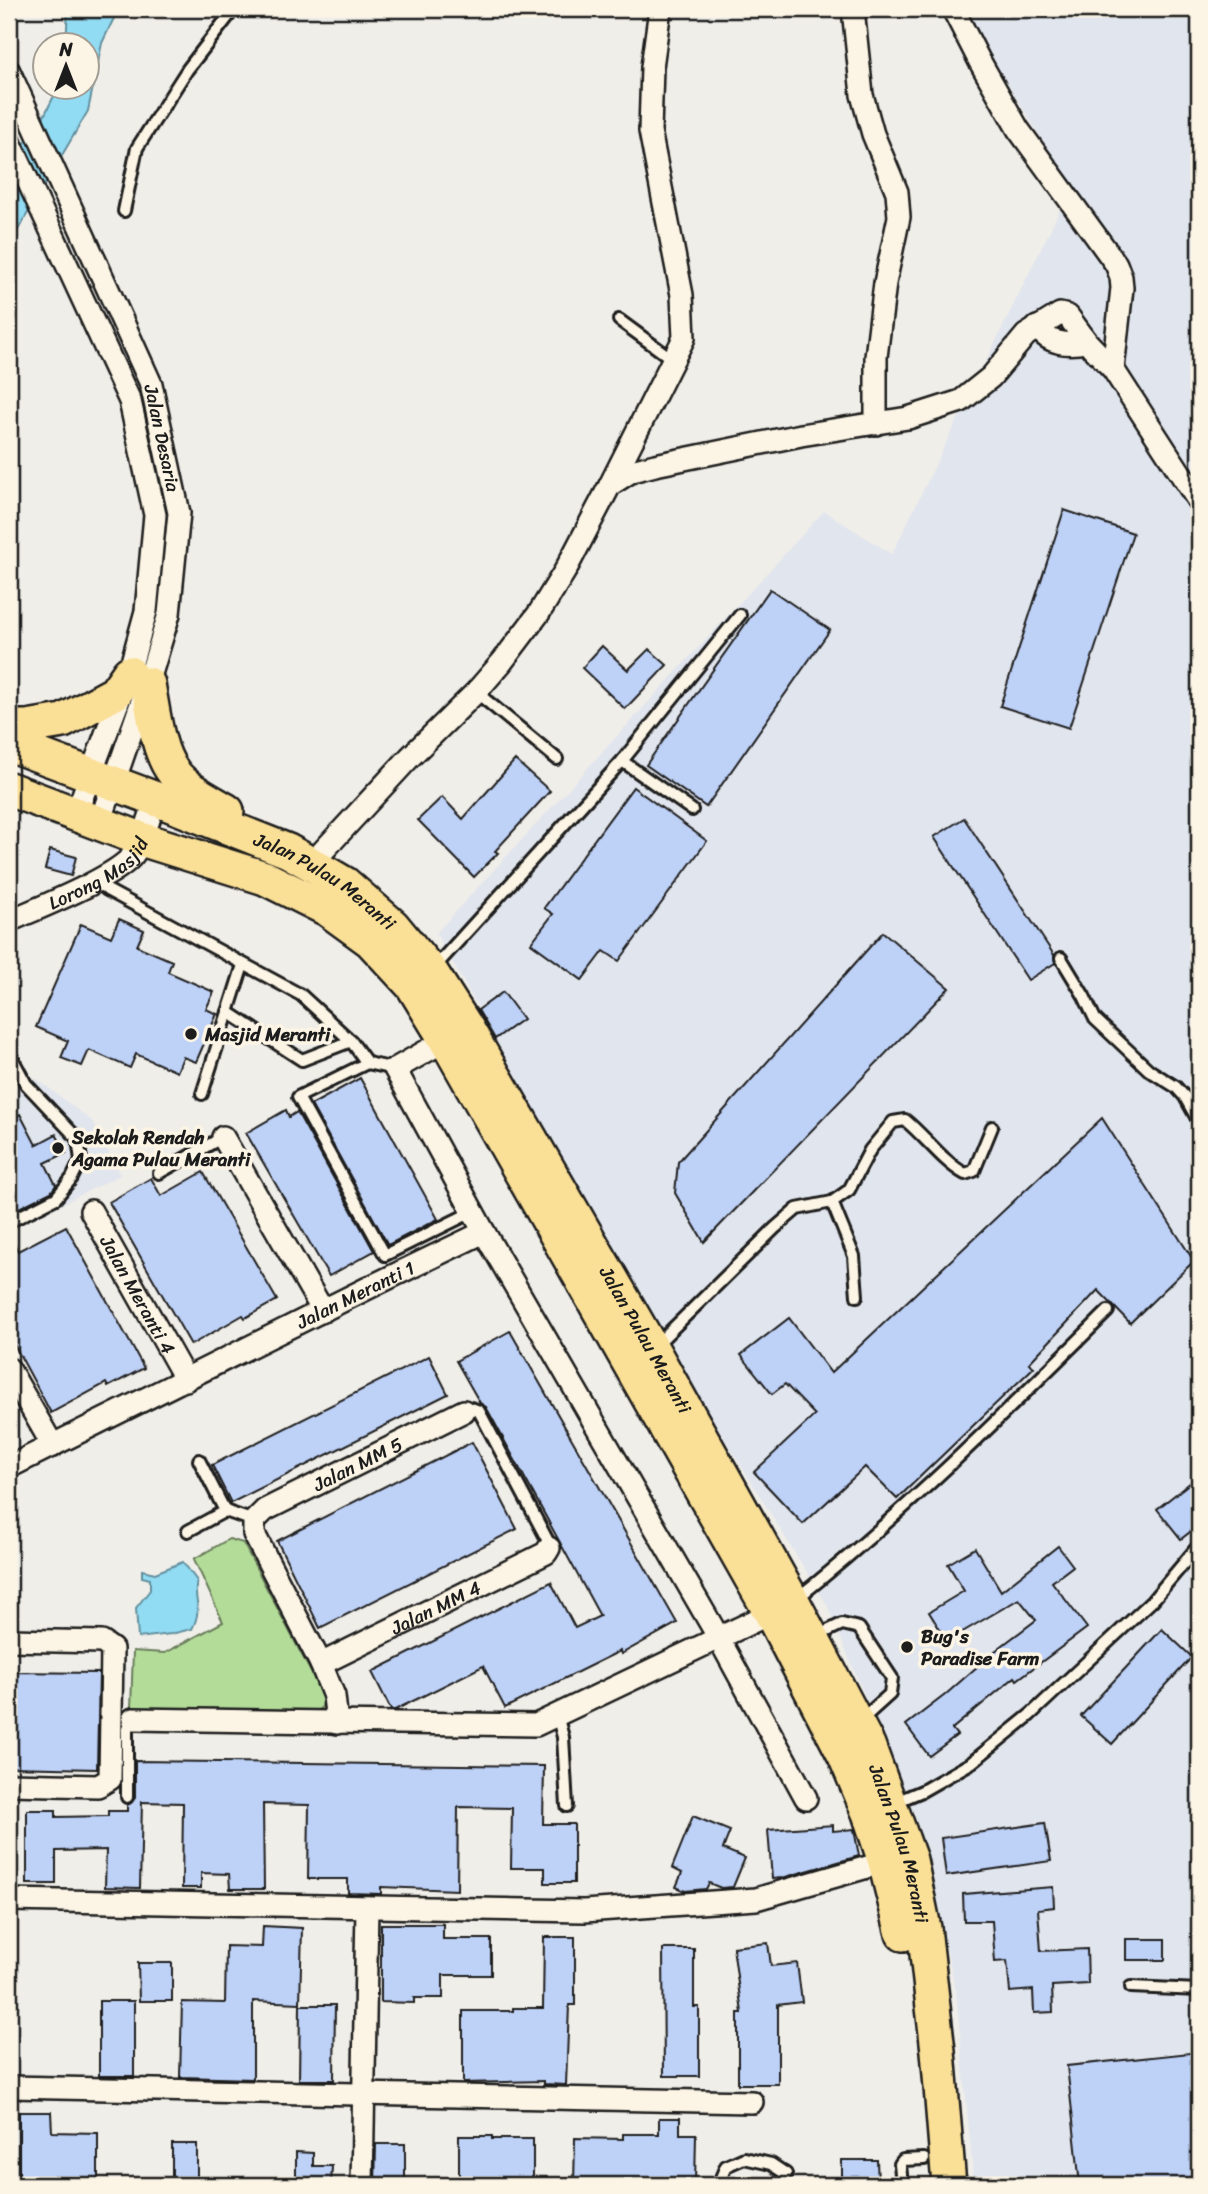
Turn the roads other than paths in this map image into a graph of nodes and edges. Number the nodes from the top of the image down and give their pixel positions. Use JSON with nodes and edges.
{"nodes":[{"id":1,"x":234,"y":9,"type":"edge"},
{"id":2,"x":660,"y":9,"type":"edge"},
{"id":3,"x":853,"y":9,"type":"edge"},
{"id":4,"x":953,"y":9,"type":"edge"},
{"id":5,"x":9,"y":71,"type":"edge"},
{"id":6,"x":9,"y":141,"type":"edge"},
{"id":7,"x":124,"y":211,"type":"dead end"},
{"id":8,"x":619,"y":320,"type":"dead end"},
{"id":9,"x":673,"y":359,"type":"junction"},
{"id":10,"x":1113,"y":369,"type":"junction"},
{"id":11,"x":876,"y":424,"type":"junction"},
{"id":12,"x":610,"y":485,"type":"junction"},
{"id":13,"x":1196,"y":492,"type":"edge"},
{"id":14,"x":740,"y":615,"type":"dead end"},
{"id":15,"x":139,"y":679,"type":"junction"},
{"id":16,"x":476,"y":692,"type":"junction"},
{"id":17,"x":9,"y":727,"type":"edge"},
{"id":18,"x":9,"y":744,"type":"edge"},
{"id":19,"x":557,"y":759,"type":"dead end"},
{"id":20,"x":622,"y":761,"type":"junction"},
{"id":21,"x":103,"y":779,"type":"junction"},
{"id":22,"x":9,"y":789,"type":"edge"},
{"id":23,"x":156,"y":799,"type":"junction"},
{"id":24,"x":692,"y":810,"type":"dead end"},
{"id":25,"x":87,"y":820,"type":"junction"},
{"id":26,"x":141,"y":839,"type":"junction"},
{"id":27,"x":300,"y":857,"type":"junction"},
{"id":28,"x":96,"y":881,"type":"junction"},
{"id":29,"x":9,"y":921,"type":"edge"},
{"id":30,"x":1061,"y":958,"type":"dead end"},
{"id":31,"x":243,"y":965,"type":"junction"},
{"id":32,"x":431,"y":972,"type":"junction"},
{"id":33,"x":228,"y":1012,"type":"junction"},
{"id":34,"x":446,"y":1040,"type":"junction"},
{"id":35,"x":351,"y":1041,"type":"junction"},
{"id":36,"x":9,"y":1052,"type":"edge"},
{"id":37,"x":367,"y":1063,"type":"junction"},
{"id":38,"x":395,"y":1069,"type":"junction"},
{"id":39,"x":20,"y":1074,"type":"junction"},
{"id":40,"x":9,"y":1080,"type":"edge"},
{"id":41,"x":202,"y":1094,"type":"dead end"},
{"id":42,"x":1199,"y":1122,"type":"edge"},
{"id":43,"x":992,"y":1127,"type":"dead end"},
{"id":44,"x":223,"y":1137,"type":"joint"},
{"id":45,"x":159,"y":1173,"type":"dead end"},
{"id":46,"x":832,"y":1202,"type":"junction"},
{"id":47,"x":91,"y":1211,"type":"dead end"},
{"id":48,"x":472,"y":1212,"type":"junction"},
{"id":49,"x":9,"y":1222,"type":"edge"},
{"id":50,"x":484,"y":1232,"type":"junction"},
{"id":51,"x":857,"y":1296,"type":"dead end"},
{"id":52,"x":323,"y":1311,"type":"junction"},
{"id":53,"x":1108,"y":1311,"type":"dead end"},
{"id":54,"x":652,"y":1349,"type":"junction"},
{"id":55,"x":9,"y":1368,"type":"edge"},
{"id":56,"x":186,"y":1380,"type":"junction"},
{"id":57,"x":464,"y":1410,"type":"joint"},
{"id":58,"x":53,"y":1446,"type":"junction"},
{"id":59,"x":200,"y":1460,"type":"dead end"},
{"id":60,"x":9,"y":1467,"type":"edge"},
{"id":61,"x":225,"y":1510,"type":"junction"},
{"id":62,"x":254,"y":1521,"type":"junction"},
{"id":63,"x":188,"y":1531,"type":"dead end"},
{"id":64,"x":1199,"y":1545,"type":"edge"},
{"id":65,"x":549,"y":1548,"type":"joint"},
{"id":66,"x":782,"y":1607,"type":"junction"},
{"id":67,"x":718,"y":1637,"type":"junction"},
{"id":68,"x":813,"y":1639,"type":"junction"},
{"id":69,"x":9,"y":1640,"type":"edge"},
{"id":70,"x":321,"y":1664,"type":"junction"},
{"id":71,"x":557,"y":1715,"type":"junction"},
{"id":72,"x":133,"y":1719,"type":"joint"},
{"id":73,"x":337,"y":1723,"type":"junction"},
{"id":74,"x":857,"y":1724,"type":"junction"},
{"id":75,"x":9,"y":1784,"type":"edge"},
{"id":76,"x":127,"y":1797,"type":"dead end"},
{"id":77,"x":806,"y":1798,"type":"dead end"},
{"id":78,"x":891,"y":1805,"type":"junction"},
{"id":79,"x":567,"y":1806,"type":"dead end"},
{"id":80,"x":885,"y":1862,"type":"junction"},
{"id":81,"x":9,"y":1900,"type":"edge"},
{"id":82,"x":367,"y":1907,"type":"junction"},
{"id":83,"x":1130,"y":1987,"type":"dead end"},
{"id":84,"x":1199,"y":1990,"type":"edge"},
{"id":85,"x":9,"y":2087,"type":"edge"},
{"id":86,"x":364,"y":2094,"type":"junction"},
{"id":87,"x":752,"y":2102,"type":"dead end"},
{"id":88,"x":925,"y":2172,"type":"edge"},
{"id":89,"x":786,"y":2174,"type":"dead end"},
{"id":90,"x":362,"y":2185,"type":"edge"},
{"id":91,"x":718,"y":2185,"type":"edge"},
{"id":92,"x":902,"y":2185,"type":"edge"},
{"id":93,"x":949,"y":2185,"type":"edge"}],
"edges":[{"from":1,"to":7,"type":"lane"},
{"from":2,"to":9,"type":"street"},
{"from":3,"to":11,"type":"street"},
{"from":4,"to":10,"type":"street"},
{"from":5,"to":15,"type":"street","name":"Jalan Desaria"},
{"from":6,"to":15,"type":"street","name":"Jalan Desaria"},
{"from":8,"to":9,"type":"lane"},
{"from":9,"to":12,"type":"street"},
{"from":10,"to":11,"type":"street"},
{"from":10,"to":13,"type":"street"},
{"from":11,"to":12,"type":"street"},
{"from":12,"to":16,"type":"street"},
{"from":14,"to":20,"type":"lane"},
{"from":15,"to":17,"type":"main road"},
{"from":15,"to":21,"type":"street","name":"Jalan Desaria"},
{"from":15,"to":27,"type":"main road"},
{"from":16,"to":19,"type":"lane"},
{"from":16,"to":27,"type":"street"},
{"from":18,"to":21,"type":"main road","name":"Jalan Pulau Meranti"},
{"from":20,"to":24,"type":"lane"},
{"from":20,"to":32,"type":"lane"},
{"from":21,"to":23,"type":"main road","name":"Jalan Pulau Meranti"},
{"from":21,"to":25,"type":"street","name":"Jalan Desaria"},
{"from":22,"to":25,"type":"main road","name":"Jalan Pulau Meranti"},
{"from":23,"to":26,"type":"street","name":"Lorong Masjid"},
{"from":23,"to":27,"type":"main road","name":"Jalan Pulau Meranti"},
{"from":25,"to":26,"type":"main road","name":"Jalan Pulau Meranti"},
{"from":26,"to":28,"type":"street","name":"Lorong Masjid"},
{"from":26,"to":34,"type":"main road","name":"Jalan Pulau Meranti"},
{"from":27,"to":32,"type":"main road","name":"Jalan Pulau Meranti"},
{"from":28,"to":29,"type":"street","name":"Lorong Masjid"},
{"from":28,"to":31,"type":"lane"},
{"from":30,"to":42,"type":"lane"},
{"from":31,"to":33,"type":"lane"},
{"from":31,"to":35,"type":"lane"},
{"from":32,"to":54,"type":"main road","name":"Jalan Pulau Meranti"},
{"from":33,"to":35,"type":"lane"},
{"from":33,"to":41,"type":"lane"},
{"from":34,"to":38,"type":"street"},
{"from":34,"to":66,"type":"main road","name":"Jalan Pulau Meranti"},
{"from":35,"to":37,"type":"lane"},
{"from":36,"to":39,"type":"lane"},
{"from":37,"to":38,"type":"lane"},
{"from":37,"to":48,"type":"lane"},
{"from":38,"to":48,"type":"street"},
{"from":39,"to":40,"type":"lane"},
{"from":39,"to":49,"type":"lane"},
{"from":43,"to":46,"type":"lane"},
{"from":44,"to":45,"type":"lane"},
{"from":44,"to":52,"type":"street"},
{"from":46,"to":51,"type":"lane"},
{"from":46,"to":54,"type":"lane"},
{"from":47,"to":56,"type":"street","name":"Jalan Meranti 4"},
{"from":48,"to":50,"type":"street"},
{"from":50,"to":52,"type":"street","name":"Jalan Meranti 1"},
{"from":50,"to":67,"type":"street"},
{"from":52,"to":56,"type":"street","name":"Jalan Meranti 1"},
{"from":53,"to":66,"type":"lane"},
{"from":54,"to":66,"type":"main road","name":"Jalan Pulau Meranti"},
{"from":55,"to":58,"type":"street"},
{"from":56,"to":58,"type":"street","name":"Jalan Meranti 1"},
{"from":57,"to":62,"type":"street","name":"Jalan MM 5"},
{"from":57,"to":65,"type":"lane"},
{"from":58,"to":60,"type":"street","name":"Jalan Meranti 1"},
{"from":59,"to":61,"type":"lane"},
{"from":61,"to":62,"type":"lane"},
{"from":61,"to":63,"type":"lane"},
{"from":62,"to":70,"type":"street"},
{"from":64,"to":78,"type":"lane"},
{"from":65,"to":70,"type":"street","name":"Jalan MM 4"},
{"from":66,"to":67,"type":"street"},
{"from":66,"to":68,"type":"main road","name":"Jalan Pulau Meranti"},
{"from":66,"to":80,"type":"main road","name":"Jalan Pulau Meranti"},
{"from":67,"to":71,"type":"street"},
{"from":67,"to":77,"type":"street"},
{"from":68,"to":74,"type":"main road","name":"Jalan Pulau Meranti"},
{"from":68,"to":74,"type":"lane"},
{"from":69,"to":75,"type":"street"},
{"from":70,"to":73,"type":"street"},
{"from":71,"to":73,"type":"street"},
{"from":71,"to":79,"type":"lane"},
{"from":72,"to":73,"type":"street"},
{"from":72,"to":76,"type":"lane"},
{"from":74,"to":78,"type":"main road","name":"Jalan Pulau Meranti"},
{"from":78,"to":93,"type":"main road","name":"Jalan Pulau Meranti"},
{"from":80,"to":82,"type":"street"},
{"from":80,"to":88,"type":"main road","name":"Jalan Pulau Meranti"},
{"from":81,"to":82,"type":"street"},
{"from":82,"to":86,"type":"street"},
{"from":83,"to":84,"type":"lane"},
{"from":85,"to":86,"type":"street"},
{"from":86,"to":87,"type":"street"},
{"from":86,"to":90,"type":"street"},
{"from":88,"to":92,"type":"lane"},
{"from":89,"to":91,"type":"lane"}]}
